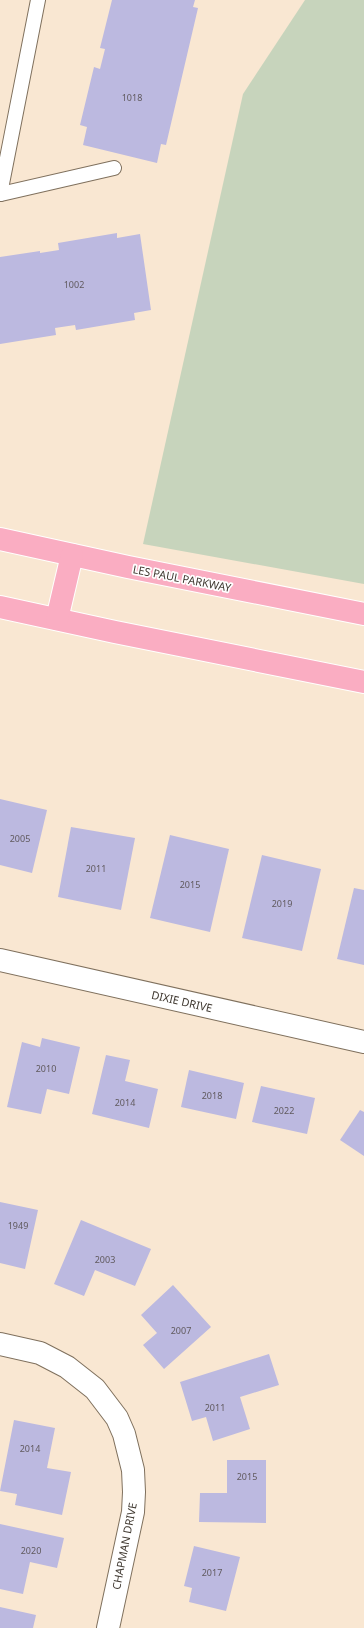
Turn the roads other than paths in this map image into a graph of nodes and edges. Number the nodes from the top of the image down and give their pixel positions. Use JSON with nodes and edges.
{"nodes":[{"id":1,"x":38,"y":0,"type":"edge"},
{"id":2,"x":114,"y":168,"type":"dead end"},
{"id":3,"x":0,"y":194,"type":"edge"},
{"id":4,"x":0,"y":539,"type":"edge"},
{"id":5,"x":72,"y":555,"type":"junction"},
{"id":6,"x":0,"y":607,"type":"edge"},
{"id":7,"x":364,"y":614,"type":"edge"},
{"id":8,"x":56,"y":619,"type":"junction"},
{"id":9,"x":364,"y":682,"type":"edge"},
{"id":10,"x":0,"y":960,"type":"edge"},
{"id":11,"x":364,"y":1042,"type":"edge"},
{"id":12,"x":0,"y":1344,"type":"edge"},
{"id":13,"x":108,"y":1628,"type":"edge"}],
"edges":[{"from":1,"to":3,"type":"lane"},
{"from":2,"to":3,"type":"lane"},
{"from":4,"to":5,"type":"main road","name":"LES PAUL PARKWAY"},
{"from":5,"to":7,"type":"main road","name":"LES PAUL PARKWAY"},
{"from":5,"to":8,"type":"main road"},
{"from":6,"to":8,"type":"main road"},
{"from":8,"to":9,"type":"main road"},
{"from":10,"to":11,"type":"street","name":"DIXIE DRIVE"},
{"from":12,"to":13,"type":"street","name":"CHAPMAN DRIVE"}]}
